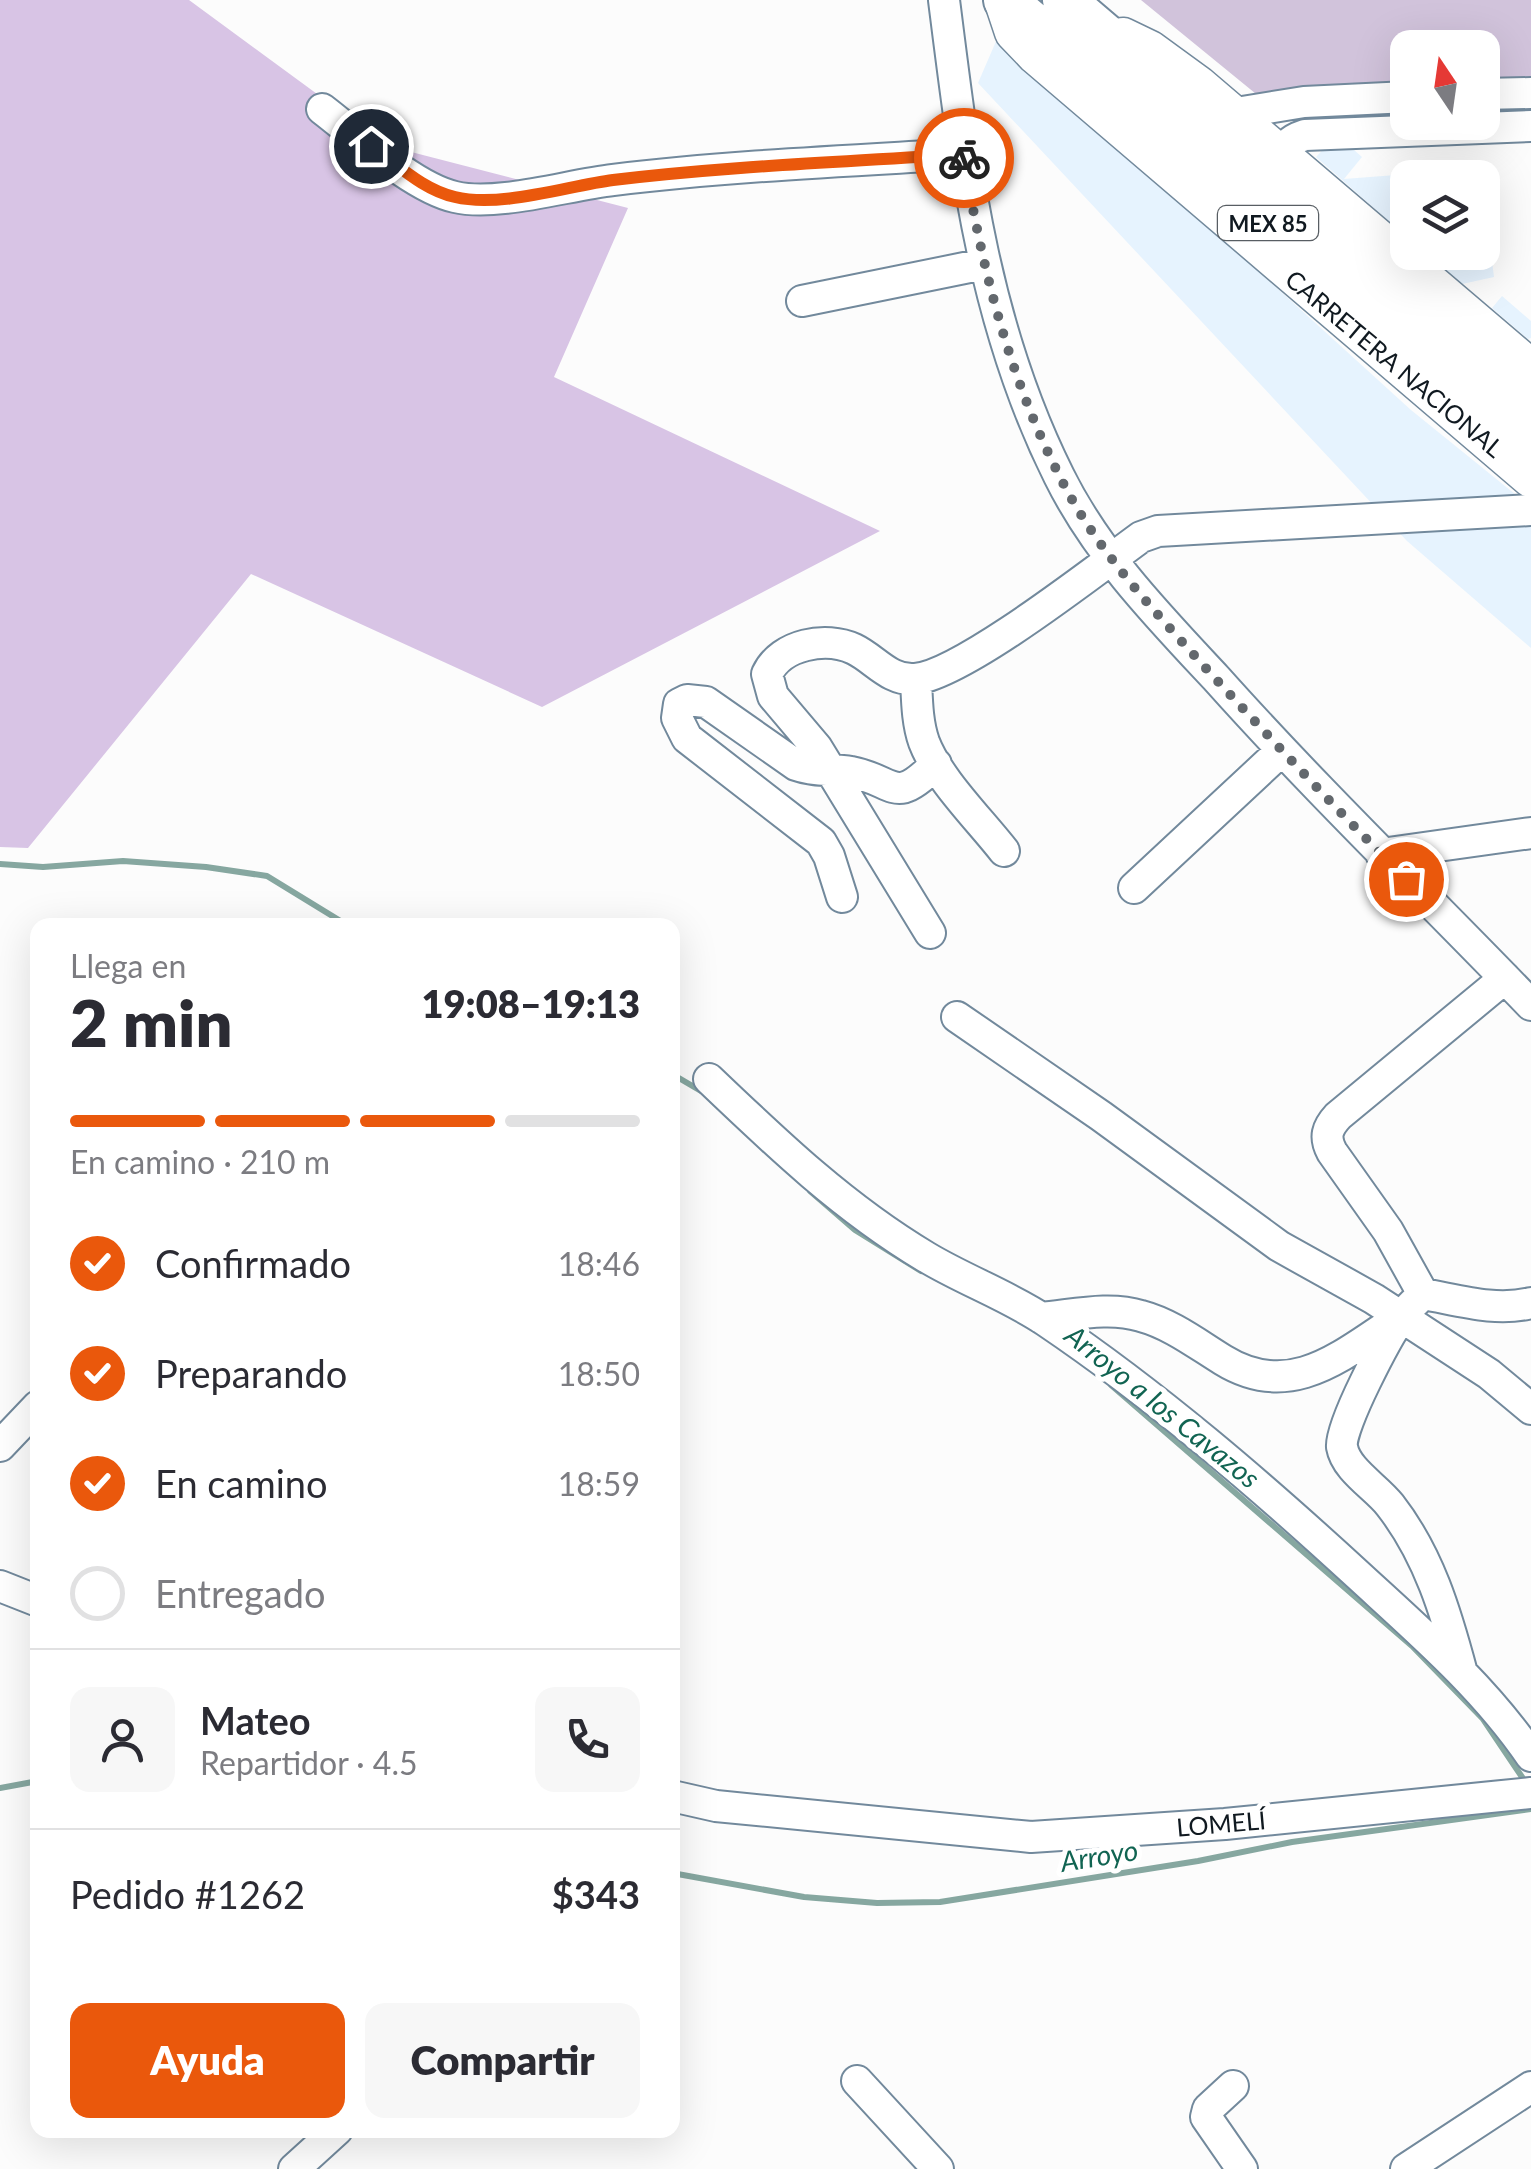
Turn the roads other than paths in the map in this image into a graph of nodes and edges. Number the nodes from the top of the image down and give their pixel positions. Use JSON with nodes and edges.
{"nodes":[{"id":1,"x":944,"y":0,"type":"edge"},
{"id":2,"x":1004,"y":0,"type":"edge"},
{"id":3,"x":1079,"y":13,"type":"edge"},
{"id":4,"x":1531,"y":93,"type":"edge"},
{"id":5,"x":1500,"y":94,"type":"edge"},
{"id":6,"x":1390,"y":98,"type":"edge"},
{"id":7,"x":322,"y":109,"type":"dead end"},
{"id":8,"x":1230,"y":114,"type":"junction"},
{"id":9,"x":1531,"y":126,"type":"edge"},
{"id":10,"x":963,"y":154,"type":"junction"},
{"id":11,"x":1285,"y":160,"type":"junction"},
{"id":12,"x":984,"y":264,"type":"junction"},
{"id":13,"x":802,"y":301,"type":"dead end"},
{"id":14,"x":1531,"y":369,"type":"edge"},
{"id":15,"x":1531,"y":399,"type":"edge"},
{"id":16,"x":1531,"y":447,"type":"edge"},
{"id":17,"x":1531,"y":478,"type":"edge"},
{"id":18,"x":1531,"y":510,"type":"edge"},
{"id":19,"x":1111,"y":559,"type":"junction"},
{"id":20,"x":916,"y":679,"type":"junction"},
{"id":21,"x":1281,"y":751,"type":"junction"},
{"id":22,"x":936,"y":764,"type":"junction"},
{"id":23,"x":830,"y":773,"type":"junction"},
{"id":24,"x":1531,"y":833,"type":"edge"},
{"id":25,"x":1004,"y":851,"type":"dead end"},
{"id":26,"x":1382,"y":854,"type":"junction"},
{"id":27,"x":1134,"y":888,"type":"dead end"},
{"id":28,"x":842,"y":897,"type":"dead end"},
{"id":29,"x":930,"y":932,"type":"dead end"},
{"id":30,"x":1505,"y":978,"type":"junction"},
{"id":31,"x":1531,"y":1005,"type":"edge"},
{"id":32,"x":957,"y":1018,"type":"dead end"},
{"id":33,"x":709,"y":1079,"type":"dead end"},
{"id":34,"x":1423,"y":1294,"type":"junction"},
{"id":35,"x":1531,"y":1303,"type":"edge"},
{"id":36,"x":1402,"y":1317,"type":"junction"},
{"id":37,"x":1041,"y":1318,"type":"junction"},
{"id":38,"x":1531,"y":1409,"type":"edge"},
{"id":39,"x":30,"y":1414,"type":"edge"},
{"id":40,"x":0,"y":1446,"type":"edge"},
{"id":41,"x":2,"y":1585,"type":"edge"},
{"id":42,"x":30,"y":1597,"type":"edge"},
{"id":43,"x":1462,"y":1673,"type":"junction"},
{"id":44,"x":1531,"y":1756,"type":"edge"},
{"id":45,"x":1531,"y":1793,"type":"edge"},
{"id":46,"x":680,"y":1798,"type":"edge"},
{"id":47,"x":857,"y":2081,"type":"dead end"},
{"id":48,"x":1233,"y":2086,"type":"dead end"},
{"id":49,"x":1531,"y":2087,"type":"edge"},
{"id":50,"x":328,"y":2138,"type":"edge"},
{"id":51,"x":294,"y":2169,"type":"edge"},
{"id":52,"x":938,"y":2169,"type":"edge"},
{"id":53,"x":1242,"y":2169,"type":"edge"},
{"id":54,"x":1406,"y":2169,"type":"edge"}],
"edges":[{"from":1,"to":10,"type":"street"},
{"from":2,"to":16,"type":"highway","name":"CARRETERA NACIONAL","number":"MEX 85"},
{"from":2,"to":17,"type":"main road","name":"CARRETERA NACIONAL","number":"MEX 85"},
{"from":3,"to":8,"type":"main road","number":"MEX 85"},
{"from":3,"to":15,"type":"highway","number":"MEX 85"},
{"from":4,"to":5,"type":"street"},
{"from":6,"to":8,"type":"street"},
{"from":7,"to":10,"type":"street"},
{"from":8,"to":11,"type":"main road","number":"MEX 85"},
{"from":9,"to":11,"type":"street"},
{"from":10,"to":12,"type":"street"},
{"from":11,"to":14,"type":"main road","number":"MEX 85"},
{"from":12,"to":13,"type":"street"},
{"from":12,"to":19,"type":"street"},
{"from":18,"to":19,"type":"street"},
{"from":19,"to":20,"type":"street"},
{"from":19,"to":21,"type":"street"},
{"from":20,"to":22,"type":"street"},
{"from":20,"to":23,"type":"street"},
{"from":21,"to":26,"type":"street"},
{"from":21,"to":27,"type":"street"},
{"from":22,"to":23,"type":"street"},
{"from":22,"to":25,"type":"street"},
{"from":23,"to":28,"type":"street"},
{"from":23,"to":29,"type":"street"},
{"from":24,"to":26,"type":"street"},
{"from":26,"to":30,"type":"street"},
{"from":30,"to":31,"type":"street"},
{"from":30,"to":34,"type":"street"},
{"from":32,"to":36,"type":"street"},
{"from":33,"to":37,"type":"street"},
{"from":34,"to":35,"type":"street"},
{"from":34,"to":36,"type":"street"},
{"from":36,"to":37,"type":"street"},
{"from":36,"to":38,"type":"street"},
{"from":36,"to":43,"type":"street"},
{"from":37,"to":43,"type":"street"},
{"from":39,"to":40,"type":"street"},
{"from":41,"to":42,"type":"street"},
{"from":43,"to":44,"type":"street"},
{"from":45,"to":46,"type":"street","name":"LOMELÍ"},
{"from":47,"to":52,"type":"street"},
{"from":48,"to":53,"type":"street"},
{"from":49,"to":54,"type":"street"},
{"from":50,"to":51,"type":"street"}]}
